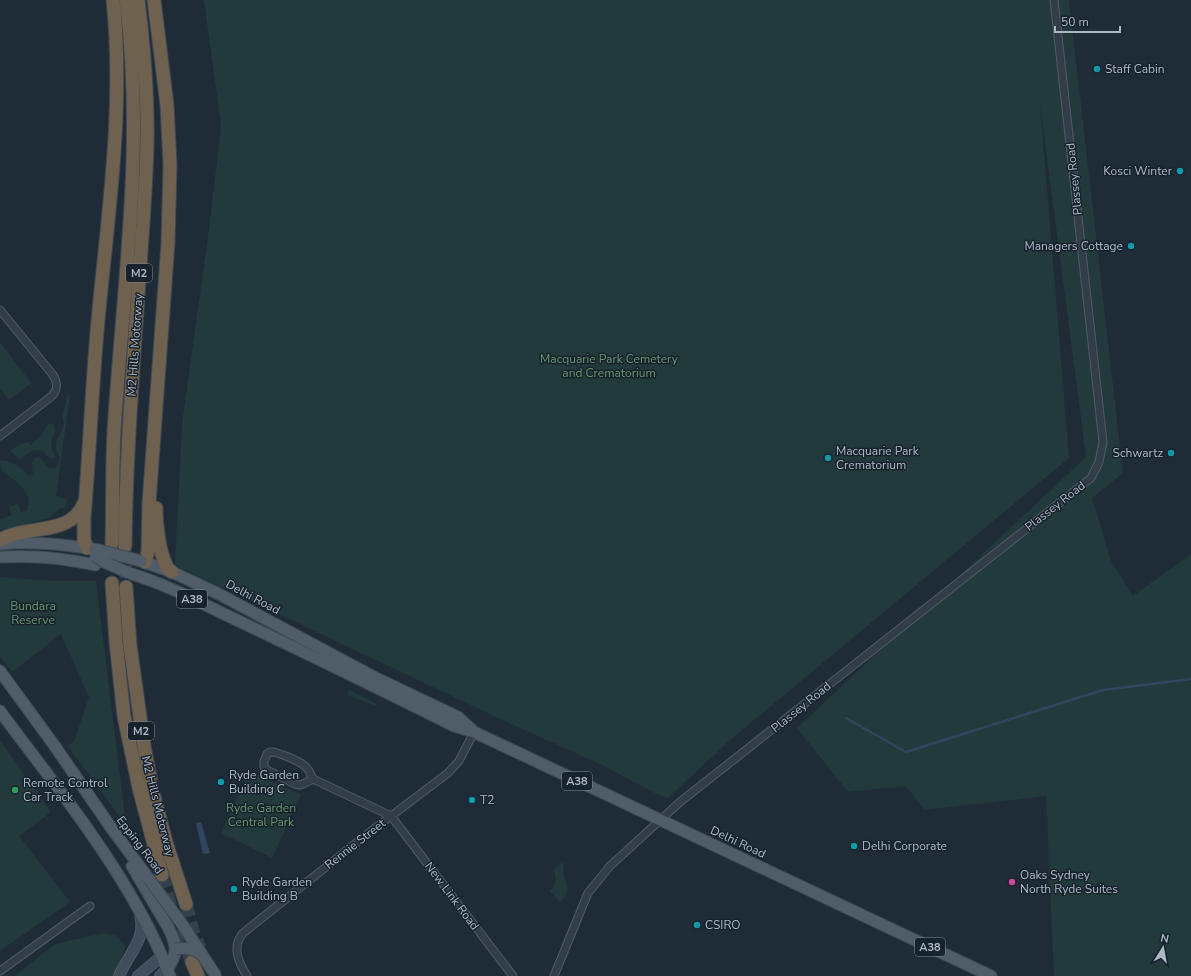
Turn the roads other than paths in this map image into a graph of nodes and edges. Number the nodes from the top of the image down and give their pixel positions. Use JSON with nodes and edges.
{"nodes":[{"id":1,"x":113,"y":0,"type":"edge"},
{"id":2,"x":126,"y":0,"type":"edge"},
{"id":3,"x":138,"y":0,"type":"edge"},
{"id":4,"x":154,"y":0,"type":"edge"},
{"id":5,"x":1054,"y":0,"type":"edge"},
{"id":6,"x":0,"y":310,"type":"edge"},
{"id":7,"x":0,"y":436,"type":"edge"},
{"id":8,"x":154,"y":442,"type":"junction"},
{"id":9,"x":86,"y":500,"type":"junction"},
{"id":10,"x":0,"y":540,"type":"edge"},
{"id":11,"x":0,"y":544,"type":"edge"},
{"id":12,"x":93,"y":555,"type":"junction"},
{"id":13,"x":0,"y":557,"type":"edge"},
{"id":14,"x":138,"y":569,"type":"junction"},
{"id":15,"x":172,"y":572,"type":"junction"},
{"id":16,"x":112,"y":583,"type":"tunnel mouth"},
{"id":17,"x":126,"y":587,"type":"tunnel mouth"},
{"id":18,"x":0,"y":671,"type":"edge"},
{"id":19,"x":0,"y":711,"type":"edge"},
{"id":20,"x":474,"y":732,"type":"junction"},
{"id":21,"x":313,"y":778,"type":"junction"},
{"id":22,"x":391,"y":816,"type":"junction"},
{"id":23,"x":660,"y":820,"type":"junction"},
{"id":24,"x":112,"y":829,"type":"junction"},
{"id":25,"x":162,"y":875,"type":"tunnel mouth"},
{"id":26,"x":186,"y":904,"type":"tunnel mouth"},
{"id":27,"x":90,"y":906,"type":"dead end"},
{"id":28,"x":139,"y":910,"type":"junction"},
{"id":29,"x":174,"y":952,"type":"junction"},
{"id":30,"x":162,"y":956,"type":"junction"},
{"id":31,"x":197,"y":959,"type":"junction"},
{"id":32,"x":0,"y":971,"type":"edge"},
{"id":33,"x":166,"y":974,"type":"edge"},
{"id":34,"x":512,"y":975,"type":"edge"},
{"id":35,"x":119,"y":976,"type":"edge"},
{"id":36,"x":138,"y":976,"type":"edge"},
{"id":37,"x":198,"y":976,"type":"edge"},
{"id":38,"x":216,"y":976,"type":"edge"},
{"id":39,"x":247,"y":976,"type":"edge"},
{"id":40,"x":554,"y":976,"type":"edge"},
{"id":41,"x":991,"y":976,"type":"edge"}],
"edges":[{"from":1,"to":9,"type":"highway"},
{"from":2,"to":3,"type":"highway","name":"M2 Hills Motorway","number":"M2"},
{"from":4,"to":8,"type":"highway"},
{"from":5,"to":23,"type":"street","name":"Plassey Road"},
{"from":6,"to":7,"type":"street"},
{"from":8,"to":14,"type":"highway"},
{"from":8,"to":15,"type":"highway"},
{"from":9,"to":10,"type":"highway"},
{"from":9,"to":12,"type":"highway"},
{"from":11,"to":12,"type":"main road","name":"Delhi Road","number":"A38"},
{"from":12,"to":13,"type":"main road","name":"Delhi Road","number":"A38"},
{"from":12,"to":14,"type":"main road","name":"Delhi Road","number":"A38","bridge":true},
{"from":12,"to":14,"type":"main road","bridge":true},
{"from":14,"to":15,"type":"main road","name":"Delhi Road","number":"A38"},
{"from":14,"to":20,"type":"main road","name":"Delhi Road","number":"A38"},
{"from":15,"to":20,"type":"main road","name":"Delhi Road","number":"A38"},
{"from":16,"to":25,"type":"highway","name":"M2 Hills Motorway","number":"M2"},
{"from":17,"to":26,"type":"highway","name":"M2 Hills Motorway","number":"M2"},
{"from":18,"to":24,"type":"main road","name":"Epping Road"},
{"from":19,"to":28,"type":"main road"},
{"from":20,"to":22,"type":"street","name":"Rennie Street"},
{"from":20,"to":23,"type":"main road","name":"Delhi Road","number":"A38"},
{"from":21,"to":21,"type":"street"},
{"from":21,"to":22,"type":"street"},
{"from":22,"to":34,"type":"street","name":"New Link Road"},
{"from":22,"to":39,"type":"street","name":"Rennie Street"},
{"from":23,"to":40,"type":"street","name":"Plassey Road"},
{"from":23,"to":41,"type":"main road","name":"Delhi Road","number":"A38"},
{"from":24,"to":29,"type":"main road"},
{"from":24,"to":31,"type":"main road","name":"Epping Road","bridge":true},
{"from":27,"to":32,"type":"street"},
{"from":28,"to":30,"type":"main road"},
{"from":28,"to":35,"type":"main road"},
{"from":29,"to":30,"type":"main road"},
{"from":29,"to":31,"type":"main road","bridge":true},
{"from":29,"to":33,"type":"main road"},
{"from":30,"to":33,"type":"main road"},
{"from":30,"to":36,"type":"main road"},
{"from":31,"to":37,"type":"highway"},
{"from":31,"to":38,"type":"main road","name":"Epping Road","bridge":true}]}
